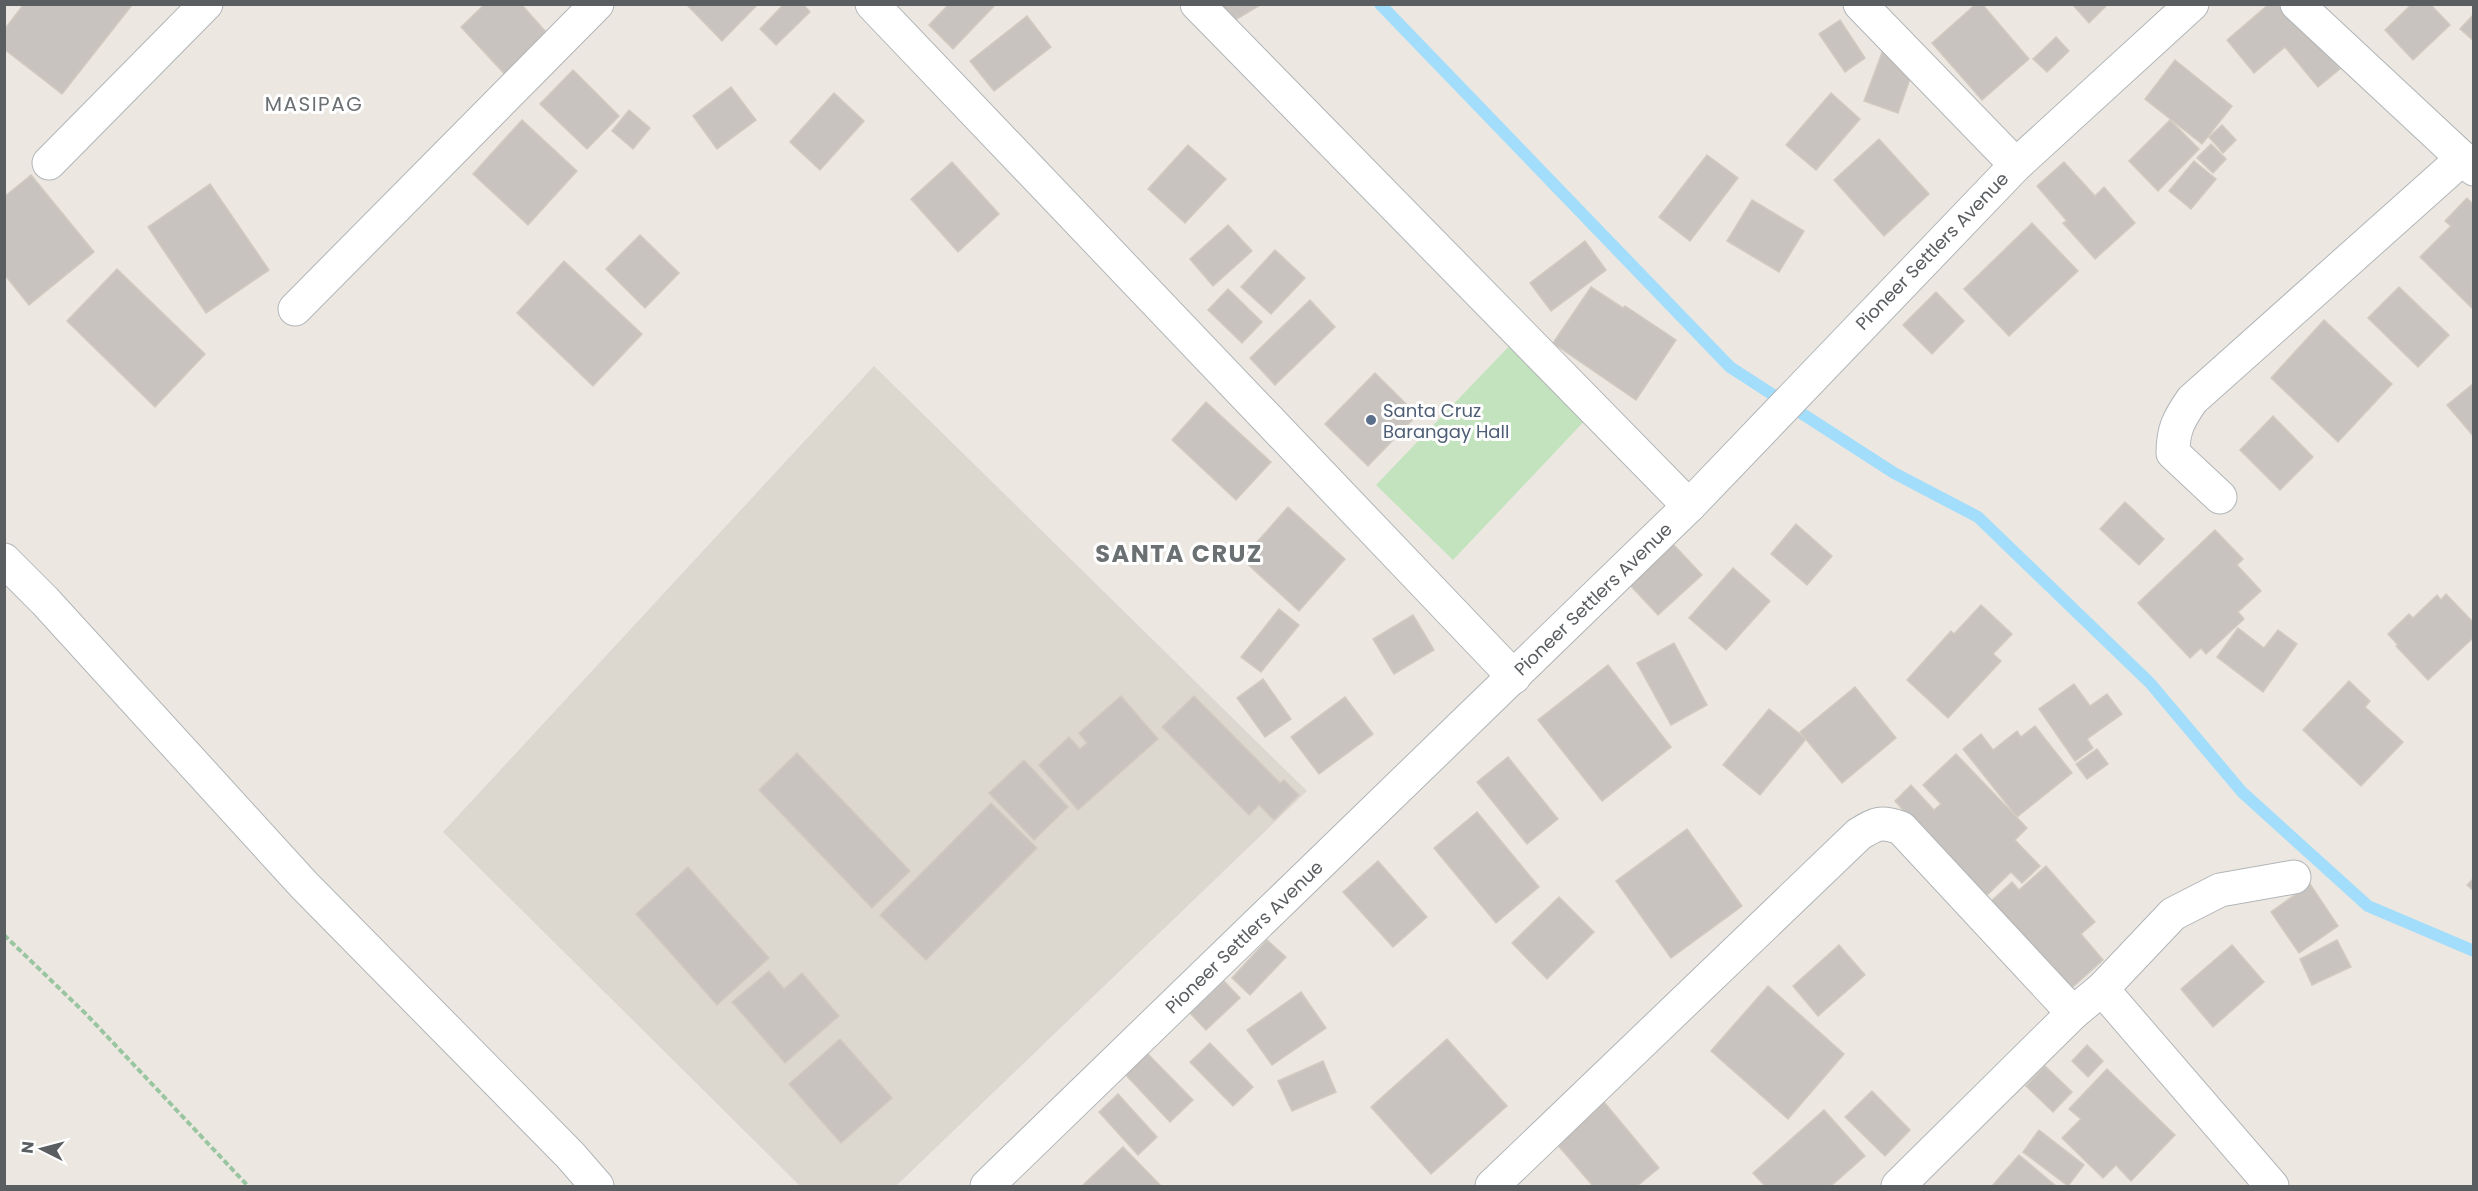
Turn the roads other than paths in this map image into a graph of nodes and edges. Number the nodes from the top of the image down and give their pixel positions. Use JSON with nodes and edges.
{"nodes":[{"id":1,"x":206,"y":4,"type":"edge"},
{"id":2,"x":597,"y":4,"type":"edge"},
{"id":3,"x":872,"y":4,"type":"edge"},
{"id":4,"x":1197,"y":4,"type":"edge"},
{"id":5,"x":1860,"y":4,"type":"edge"},
{"id":6,"x":2192,"y":4,"type":"edge"},
{"id":7,"x":2297,"y":4,"type":"edge"},
{"id":8,"x":49,"y":163,"type":"dead end"},
{"id":9,"x":2468,"y":163,"type":"edge"},
{"id":10,"x":2016,"y":165,"type":"junction"},
{"id":11,"x":295,"y":309,"type":"dead end"},
{"id":12,"x":2220,"y":497,"type":"dead end"},
{"id":13,"x":1689,"y":506,"type":"junction"},
{"id":14,"x":4,"y":560,"type":"edge"},
{"id":15,"x":1514,"y":677,"type":"junction"},
{"id":16,"x":2294,"y":877,"type":"dead end"},
{"id":17,"x":2102,"y":989,"type":"junction"},
{"id":18,"x":2073,"y":1012,"type":"junction"},
{"id":19,"x":597,"y":1186,"type":"edge"},
{"id":20,"x":987,"y":1186,"type":"edge"},
{"id":21,"x":1492,"y":1186,"type":"edge"},
{"id":22,"x":1898,"y":1186,"type":"edge"},
{"id":23,"x":2272,"y":1186,"type":"edge"}],
"edges":[{"from":1,"to":8,"type":"street"},
{"from":2,"to":11,"type":"street"},
{"from":3,"to":15,"type":"street"},
{"from":4,"to":13,"type":"street"},
{"from":5,"to":10,"type":"street"},
{"from":6,"to":10,"type":"street","name":"Pioneer Settlers Avenue"},
{"from":7,"to":9,"type":"street"},
{"from":9,"to":12,"type":"street"},
{"from":10,"to":13,"type":"street","name":"Pioneer Settlers Avenue"},
{"from":13,"to":15,"type":"street","name":"Pioneer Settlers Avenue"},
{"from":14,"to":19,"type":"street"},
{"from":15,"to":20,"type":"street","name":"Pioneer Settlers Avenue"},
{"from":16,"to":17,"type":"street"},
{"from":17,"to":18,"type":"street"},
{"from":17,"to":23,"type":"street"},
{"from":18,"to":21,"type":"street"},
{"from":18,"to":22,"type":"street"}]}
